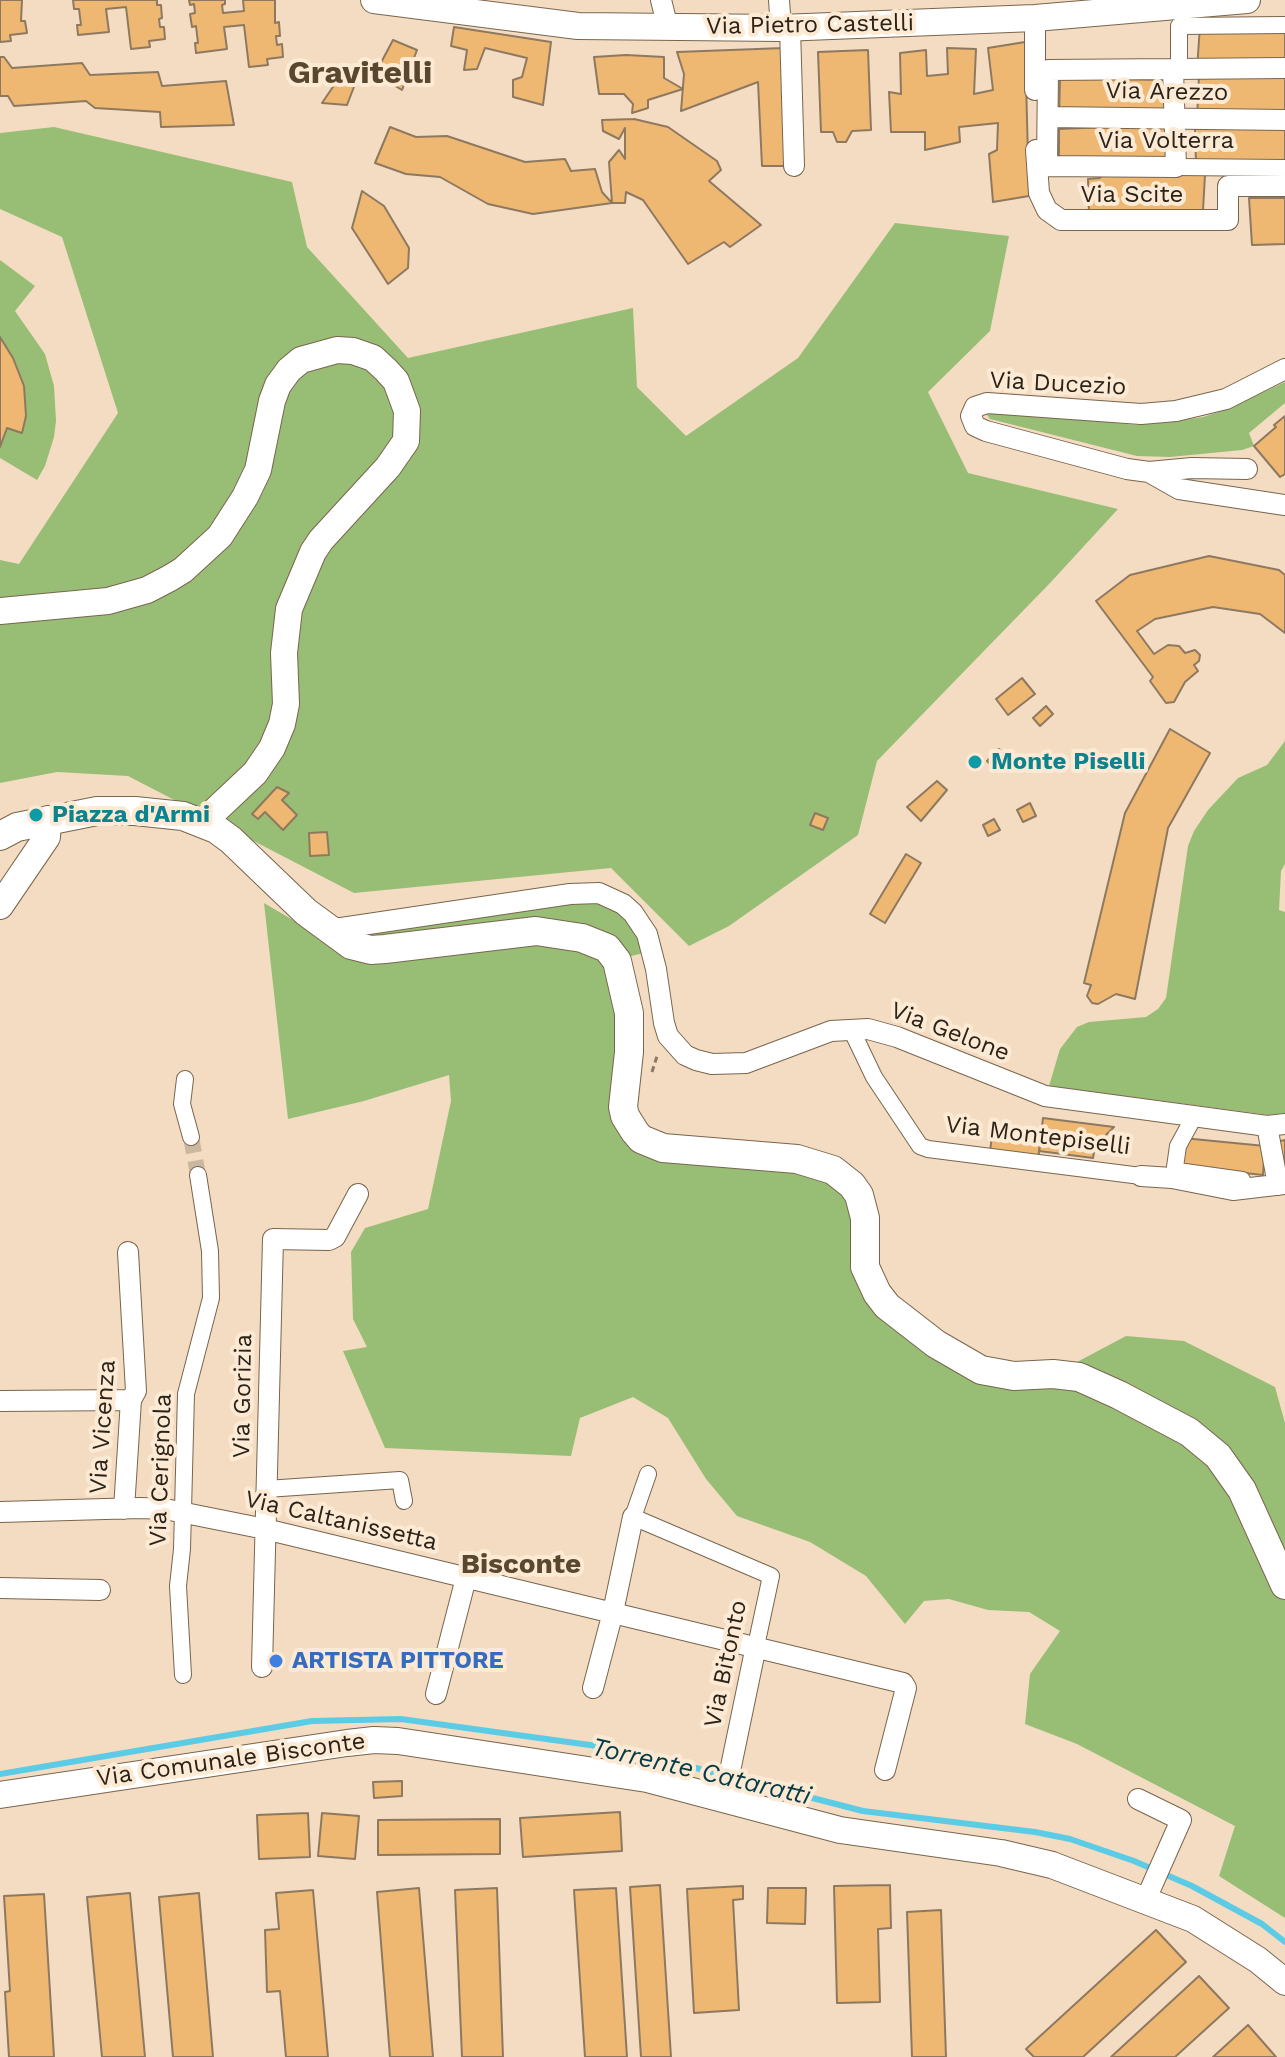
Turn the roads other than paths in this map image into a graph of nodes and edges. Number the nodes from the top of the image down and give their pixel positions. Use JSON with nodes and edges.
{"nodes":[{"id":1,"x":374,"y":0,"type":"edge"},
{"id":2,"x":661,"y":0,"type":"edge"},
{"id":3,"x":779,"y":0,"type":"edge"},
{"id":4,"x":1247,"y":0,"type":"edge"},
{"id":5,"x":1064,"y":8,"type":"edge"},
{"id":6,"x":1035,"y":18,"type":"junction"},
{"id":7,"x":1285,"y":25,"type":"edge"},
{"id":8,"x":668,"y":28,"type":"junction"},
{"id":9,"x":786,"y":28,"type":"junction"},
{"id":10,"x":1285,"y":68,"type":"edge"},
{"id":11,"x":1176,"y":69,"type":"junction"},
{"id":12,"x":1048,"y":117,"type":"junction"},
{"id":13,"x":1175,"y":118,"type":"junction"},
{"id":14,"x":1285,"y":120,"type":"edge"},
{"id":15,"x":794,"y":166,"type":"dead end"},
{"id":16,"x":1176,"y":167,"type":"junction"},
{"id":17,"x":1285,"y":168,"type":"edge"},
{"id":18,"x":1285,"y":186,"type":"edge"},
{"id":19,"x":1285,"y":369,"type":"edge"},
{"id":20,"x":1247,"y":469,"type":"dead end"},
{"id":21,"x":1149,"y":472,"type":"junction"},
{"id":22,"x":1285,"y":505,"type":"edge"},
{"id":23,"x":0,"y":611,"type":"edge"},
{"id":24,"x":48,"y":819,"type":"junction"},
{"id":25,"x":203,"y":822,"type":"junction"},
{"id":26,"x":0,"y":836,"type":"edge"},
{"id":27,"x":0,"y":906,"type":"edge"},
{"id":28,"x":328,"y":930,"type":"junction"},
{"id":29,"x":851,"y":1029,"type":"junction"},
{"id":30,"x":185,"y":1079,"type":"dead end"},
{"id":31,"x":1195,"y":1115,"type":"junction"},
{"id":32,"x":1276,"y":1125,"type":"edge"},
{"id":33,"x":191,"y":1137,"type":"tunnel mouth"},
{"id":34,"x":198,"y":1175,"type":"tunnel mouth"},
{"id":35,"x":1141,"y":1176,"type":"joint"},
{"id":36,"x":1282,"y":1184,"type":"edge"},
{"id":37,"x":1246,"y":1189,"type":"junction"},
{"id":38,"x":358,"y":1194,"type":"dead end"},
{"id":39,"x":128,"y":1252,"type":"dead end"},
{"id":40,"x":131,"y":1400,"type":"junction"},
{"id":41,"x":0,"y":1401,"type":"edge"},
{"id":42,"x":648,"y":1474,"type":"dead end"},
{"id":43,"x":266,"y":1489,"type":"junction"},
{"id":44,"x":404,"y":1501,"type":"dead end"},
{"id":45,"x":124,"y":1509,"type":"junction"},
{"id":46,"x":0,"y":1512,"type":"edge"},
{"id":47,"x":184,"y":1513,"type":"junction"},
{"id":48,"x":633,"y":1517,"type":"junction"},
{"id":49,"x":265,"y":1529,"type":"junction"},
{"id":50,"x":466,"y":1578,"type":"junction"},
{"id":51,"x":1285,"y":1585,"type":"edge"},
{"id":52,"x":0,"y":1588,"type":"edge"},
{"id":53,"x":100,"y":1590,"type":"dead end"},
{"id":54,"x":613,"y":1612,"type":"junction"},
{"id":55,"x":756,"y":1646,"type":"junction"},
{"id":56,"x":262,"y":1667,"type":"dead end"},
{"id":57,"x":183,"y":1675,"type":"dead end"},
{"id":58,"x":593,"y":1688,"type":"dead end"},
{"id":59,"x":436,"y":1694,"type":"dead end"},
{"id":60,"x":885,"y":1770,"type":"dead end"},
{"id":61,"x":726,"y":1793,"type":"junction"},
{"id":62,"x":0,"y":1795,"type":"edge"},
{"id":63,"x":1138,"y":1799,"type":"dead end"},
{"id":64,"x":1150,"y":1892,"type":"junction"},
{"id":65,"x":1285,"y":1982,"type":"edge"}],
"edges":[{"from":1,"to":8,"type":"street","name":"Via Pietro Castelli"},
{"from":2,"to":8,"type":"street"},
{"from":3,"to":9,"type":"street"},
{"from":4,"to":5,"type":"street","name":"Via Pietro Castelli"},
{"from":5,"to":6,"type":"street","name":"Via Pietro Castelli"},
{"from":6,"to":9,"type":"street","name":"Via Pietro Castelli"},
{"from":6,"to":18,"type":"street","name":"Via Scite"},
{"from":7,"to":11,"type":"street"},
{"from":8,"to":9,"type":"street","name":"Via Pietro Castelli"},
{"from":9,"to":15,"type":"street"},
{"from":10,"to":11,"type":"street"},
{"from":11,"to":12,"type":"street"},
{"from":11,"to":13,"type":"street"},
{"from":12,"to":13,"type":"street","name":"Via Arezzo"},
{"from":12,"to":16,"type":"street","name":"Via Volterra"},
{"from":13,"to":14,"type":"street","name":"Via Arezzo"},
{"from":13,"to":16,"type":"street"},
{"from":16,"to":17,"type":"street","name":"Via Volterra"},
{"from":19,"to":21,"type":"street","name":"Via Ducezio"},
{"from":20,"to":21,"type":"street","name":"Via Ducezio"},
{"from":21,"to":22,"type":"street"},
{"from":23,"to":25,"type":"street"},
{"from":24,"to":25,"type":"main road"},
{"from":24,"to":26,"type":"main road"},
{"from":24,"to":27,"type":"street"},
{"from":25,"to":28,"type":"main road"},
{"from":28,"to":29,"type":"street","name":"Via Gelone"},
{"from":28,"to":51,"type":"main road"},
{"from":29,"to":31,"type":"street","name":"Via Gelone"},
{"from":29,"to":35,"type":"street","name":"Via Montepiselli"},
{"from":30,"to":33,"type":"street"},
{"from":31,"to":32,"type":"street","name":"Via Gelone"},
{"from":31,"to":37,"type":"street"},
{"from":32,"to":36,"type":"street"},
{"from":34,"to":47,"type":"street","name":"Via Cerignola"},
{"from":35,"to":37,"type":"street","name":"Via Montepiselli"},
{"from":36,"to":37,"type":"street","name":"Via Montepiselli"},
{"from":38,"to":43,"type":"street","name":"Via Gorizia"},
{"from":39,"to":40,"type":"street","name":"Via Vicenza"},
{"from":40,"to":41,"type":"street"},
{"from":40,"to":45,"type":"street","name":"Via Vicenza"},
{"from":42,"to":48,"type":"street"},
{"from":43,"to":44,"type":"street"},
{"from":43,"to":49,"type":"street","name":"Via Gorizia"},
{"from":45,"to":46,"type":"street","name":"Via Caltanissetta"},
{"from":45,"to":47,"type":"street","name":"Via Caltanissetta"},
{"from":47,"to":49,"type":"street","name":"Via Caltanissetta"},
{"from":47,"to":57,"type":"street","name":"Via Cerignola"},
{"from":48,"to":54,"type":"street"},
{"from":48,"to":55,"type":"street","name":"Via Bitonto"},
{"from":49,"to":50,"type":"street","name":"Via Caltanissetta"},
{"from":49,"to":56,"type":"street","name":"Via Gorizia"},
{"from":50,"to":54,"type":"street","name":"Via Caltanissetta"},
{"from":50,"to":59,"type":"street"},
{"from":52,"to":53,"type":"street"},
{"from":54,"to":55,"type":"street","name":"Via Caltanissetta"},
{"from":54,"to":58,"type":"street"},
{"from":55,"to":60,"type":"street","name":"Via Caltanissetta"},
{"from":55,"to":61,"type":"street","name":"Via Bitonto"},
{"from":61,"to":62,"type":"street","name":"Via Comunale Bisconte"},
{"from":61,"to":64,"type":"street","name":"Via Comunale Bisconte"},
{"from":63,"to":64,"type":"street"},
{"from":64,"to":65,"type":"street","name":"Via Comunale Bisconte"}]}
